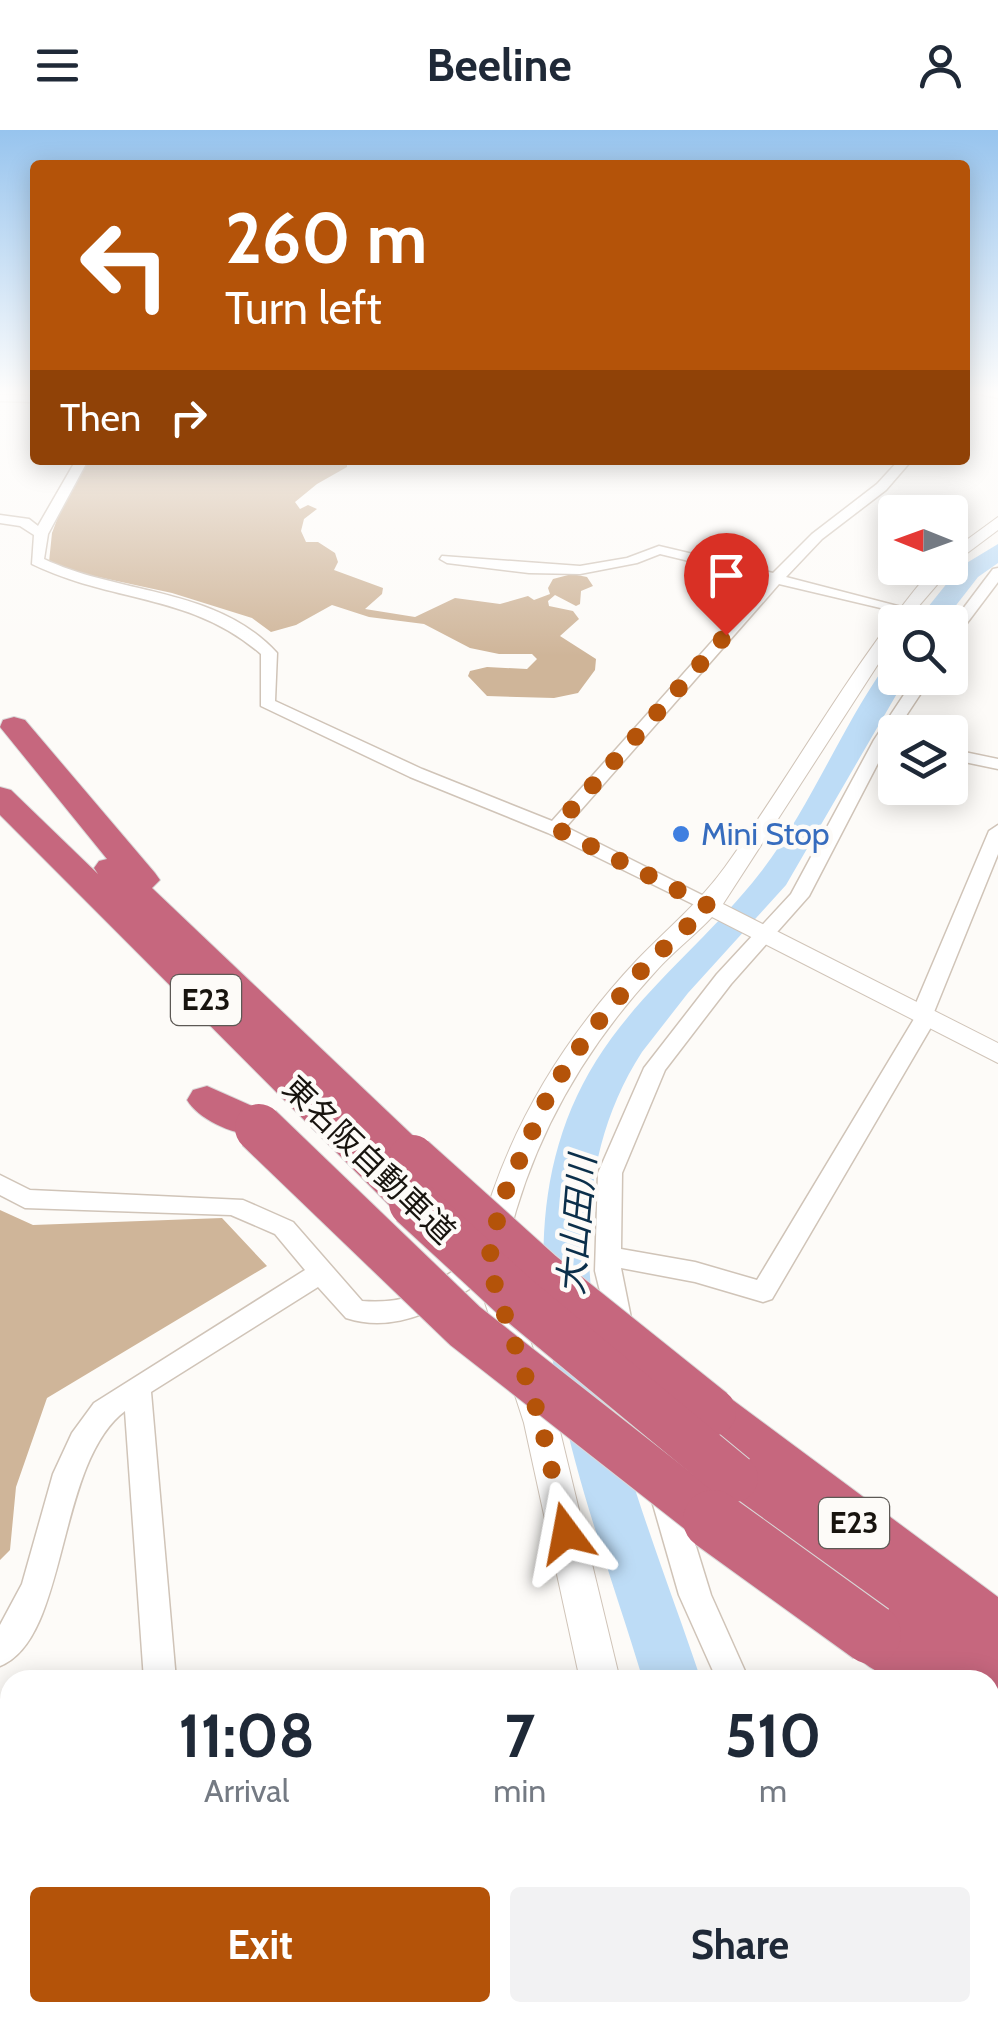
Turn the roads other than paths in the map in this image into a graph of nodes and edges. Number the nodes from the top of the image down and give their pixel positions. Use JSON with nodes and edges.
{"nodes":[{"id":1,"x":74,"y":479,"type":"edge"},
{"id":2,"x":892,"y":479,"type":"edge"},
{"id":3,"x":0,"y":519,"type":"edge"},
{"id":4,"x":997,"y":524,"type":"edge"},
{"id":5,"x":40,"y":534,"type":"junction"},
{"id":6,"x":968,"y":547,"type":"edge"},
{"id":7,"x":448,"y":559,"type":"dead end"},
{"id":8,"x":998,"y":572,"type":"edge"},
{"id":9,"x":775,"y":579,"type":"junction"},
{"id":10,"x":928,"y":585,"type":"edge"},
{"id":11,"x":911,"y":605,"type":"edge"},
{"id":12,"x":878,"y":612,"type":"edge"},
{"id":13,"x":968,"y":612,"type":"edge"},
{"id":14,"x":878,"y":651,"type":"edge"},
{"id":15,"x":14,"y":726,"type":"dead end"},
{"id":16,"x":968,"y":758,"type":"edge"},
{"id":17,"x":878,"y":760,"type":"edge"},
{"id":18,"x":998,"y":764,"type":"edge"},
{"id":19,"x":0,"y":768,"type":"edge"},
{"id":20,"x":0,"y":796,"type":"edge"},
{"id":21,"x":555,"y":828,"type":"junction"},
{"id":22,"x":998,"y":831,"type":"edge"},
{"id":23,"x":712,"y":907,"type":"junction"},
{"id":24,"x":154,"y":909,"type":"junction"},
{"id":25,"x":762,"y":933,"type":"junction"},
{"id":26,"x":924,"y":1016,"type":"junction"},
{"id":27,"x":998,"y":1054,"type":"edge"},
{"id":28,"x":206,"y":1100,"type":"dead end"},
{"id":29,"x":412,"y":1181,"type":"junction"},
{"id":30,"x":0,"y":1184,"type":"edge"},
{"id":31,"x":610,"y":1256,"type":"junction"},
{"id":32,"x":488,"y":1264,"type":"junction"},
{"id":33,"x":320,"y":1272,"type":"junction"},
{"id":34,"x":137,"y":1386,"type":"junction"},
{"id":35,"x":998,"y":1630,"type":"edge"},
{"id":36,"x":0,"y":1651,"type":"edge"},
{"id":37,"x":159,"y":1670,"type":"edge"},
{"id":38,"x":598,"y":1670,"type":"edge"},
{"id":39,"x":730,"y":1670,"type":"edge"},
{"id":40,"x":921,"y":1670,"type":"edge"},
{"id":41,"x":982,"y":1670,"type":"edge"}],
"edges":[{"from":1,"to":5,"type":"street"},
{"from":2,"to":9,"type":"street"},
{"from":3,"to":5,"type":"street"},
{"from":4,"to":6,"type":"street"},
{"from":5,"to":21,"type":"street"},
{"from":7,"to":9,"type":"street"},
{"from":8,"to":13,"type":"street"},
{"from":9,"to":12,"type":"street"},
{"from":9,"to":21,"type":"street"},
{"from":10,"to":11,"type":"street"},
{"from":14,"to":23,"type":"street"},
{"from":15,"to":24,"type":"highway"},
{"from":16,"to":18,"type":"street"},
{"from":17,"to":25,"type":"street"},
{"from":19,"to":24,"type":"highway","name":"東名阪自動車道","number":"E23"},
{"from":20,"to":29,"type":"highway","name":"東名阪自動車道","number":"E23"},
{"from":21,"to":23,"type":"street"},
{"from":22,"to":26,"type":"street"},
{"from":23,"to":25,"type":"street"},
{"from":23,"to":32,"type":"street"},
{"from":24,"to":29,"type":"highway","name":"東名阪自動車道","number":"E23"},
{"from":25,"to":26,"type":"street"},
{"from":25,"to":31,"type":"street"},
{"from":26,"to":27,"type":"street"},
{"from":26,"to":31,"type":"street"},
{"from":28,"to":40,"type":"highway","bridge":true},
{"from":29,"to":35,"type":"highway","name":"東名阪自動車道","number":"E23","bridge":true},
{"from":29,"to":41,"type":"highway","name":"東名阪自動車道","number":"E23","bridge":true},
{"from":30,"to":33,"type":"street"},
{"from":31,"to":39,"type":"street"},
{"from":32,"to":33,"type":"street"},
{"from":32,"to":38,"type":"street"},
{"from":33,"to":34,"type":"street"},
{"from":34,"to":36,"type":"street"},
{"from":34,"to":37,"type":"street"}]}
